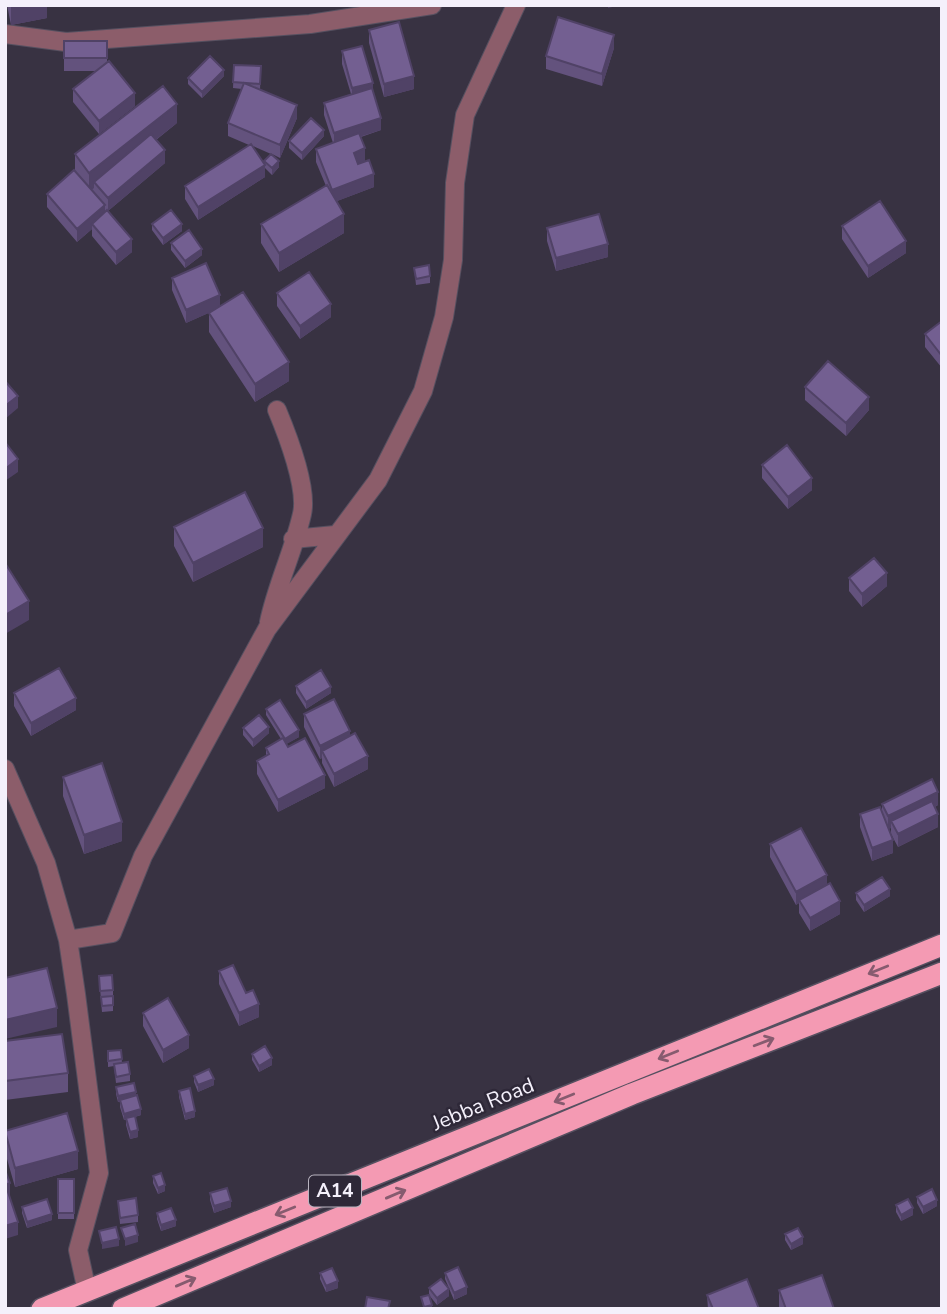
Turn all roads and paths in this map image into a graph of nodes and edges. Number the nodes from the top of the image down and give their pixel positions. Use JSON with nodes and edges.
{"nodes":[{"id":1,"x":432,"y":5,"type":"edge"},
{"id":2,"x":516,"y":5,"type":"edge"},
{"id":3,"x":323,"y":14,"type":"edge"},
{"id":4,"x":5,"y":34,"type":"edge"},
{"id":5,"x":277,"y":410,"type":"dead end"},
{"id":6,"x":335,"y":535,"type":"junction"},
{"id":7,"x":293,"y":539,"type":"junction"},
{"id":8,"x":267,"y":629,"type":"junction"},
{"id":9,"x":5,"y":769,"type":"edge"},
{"id":10,"x":68,"y":940,"type":"junction"},
{"id":11,"x":942,"y":945,"type":"edge"},
{"id":12,"x":942,"y":972,"type":"edge"},
{"id":13,"x":87,"y":1291,"type":"junction"},
{"id":14,"x":42,"y":1309,"type":"edge"},
{"id":15,"x":123,"y":1309,"type":"edge"}],
"edges":[{"from":1,"to":3,"type":"street"},
{"from":2,"to":6,"type":"street"},
{"from":3,"to":4,"type":"street"},
{"from":5,"to":7,"type":"street"},
{"from":6,"to":7,"type":"street"},
{"from":6,"to":8,"type":"street"},
{"from":7,"to":8,"type":"street"},
{"from":8,"to":10,"type":"street"},
{"from":9,"to":10,"type":"street"},
{"from":10,"to":13,"type":"street"},
{"from":11,"to":13,"type":"highway","name":"Jebba Road","number":"A14","one_way":true},
{"from":15,"to":12,"type":"highway","number":"A14","one_way":true},
{"from":13,"to":14,"type":"highway","name":"Jebba Road","number":"A14"}]}
